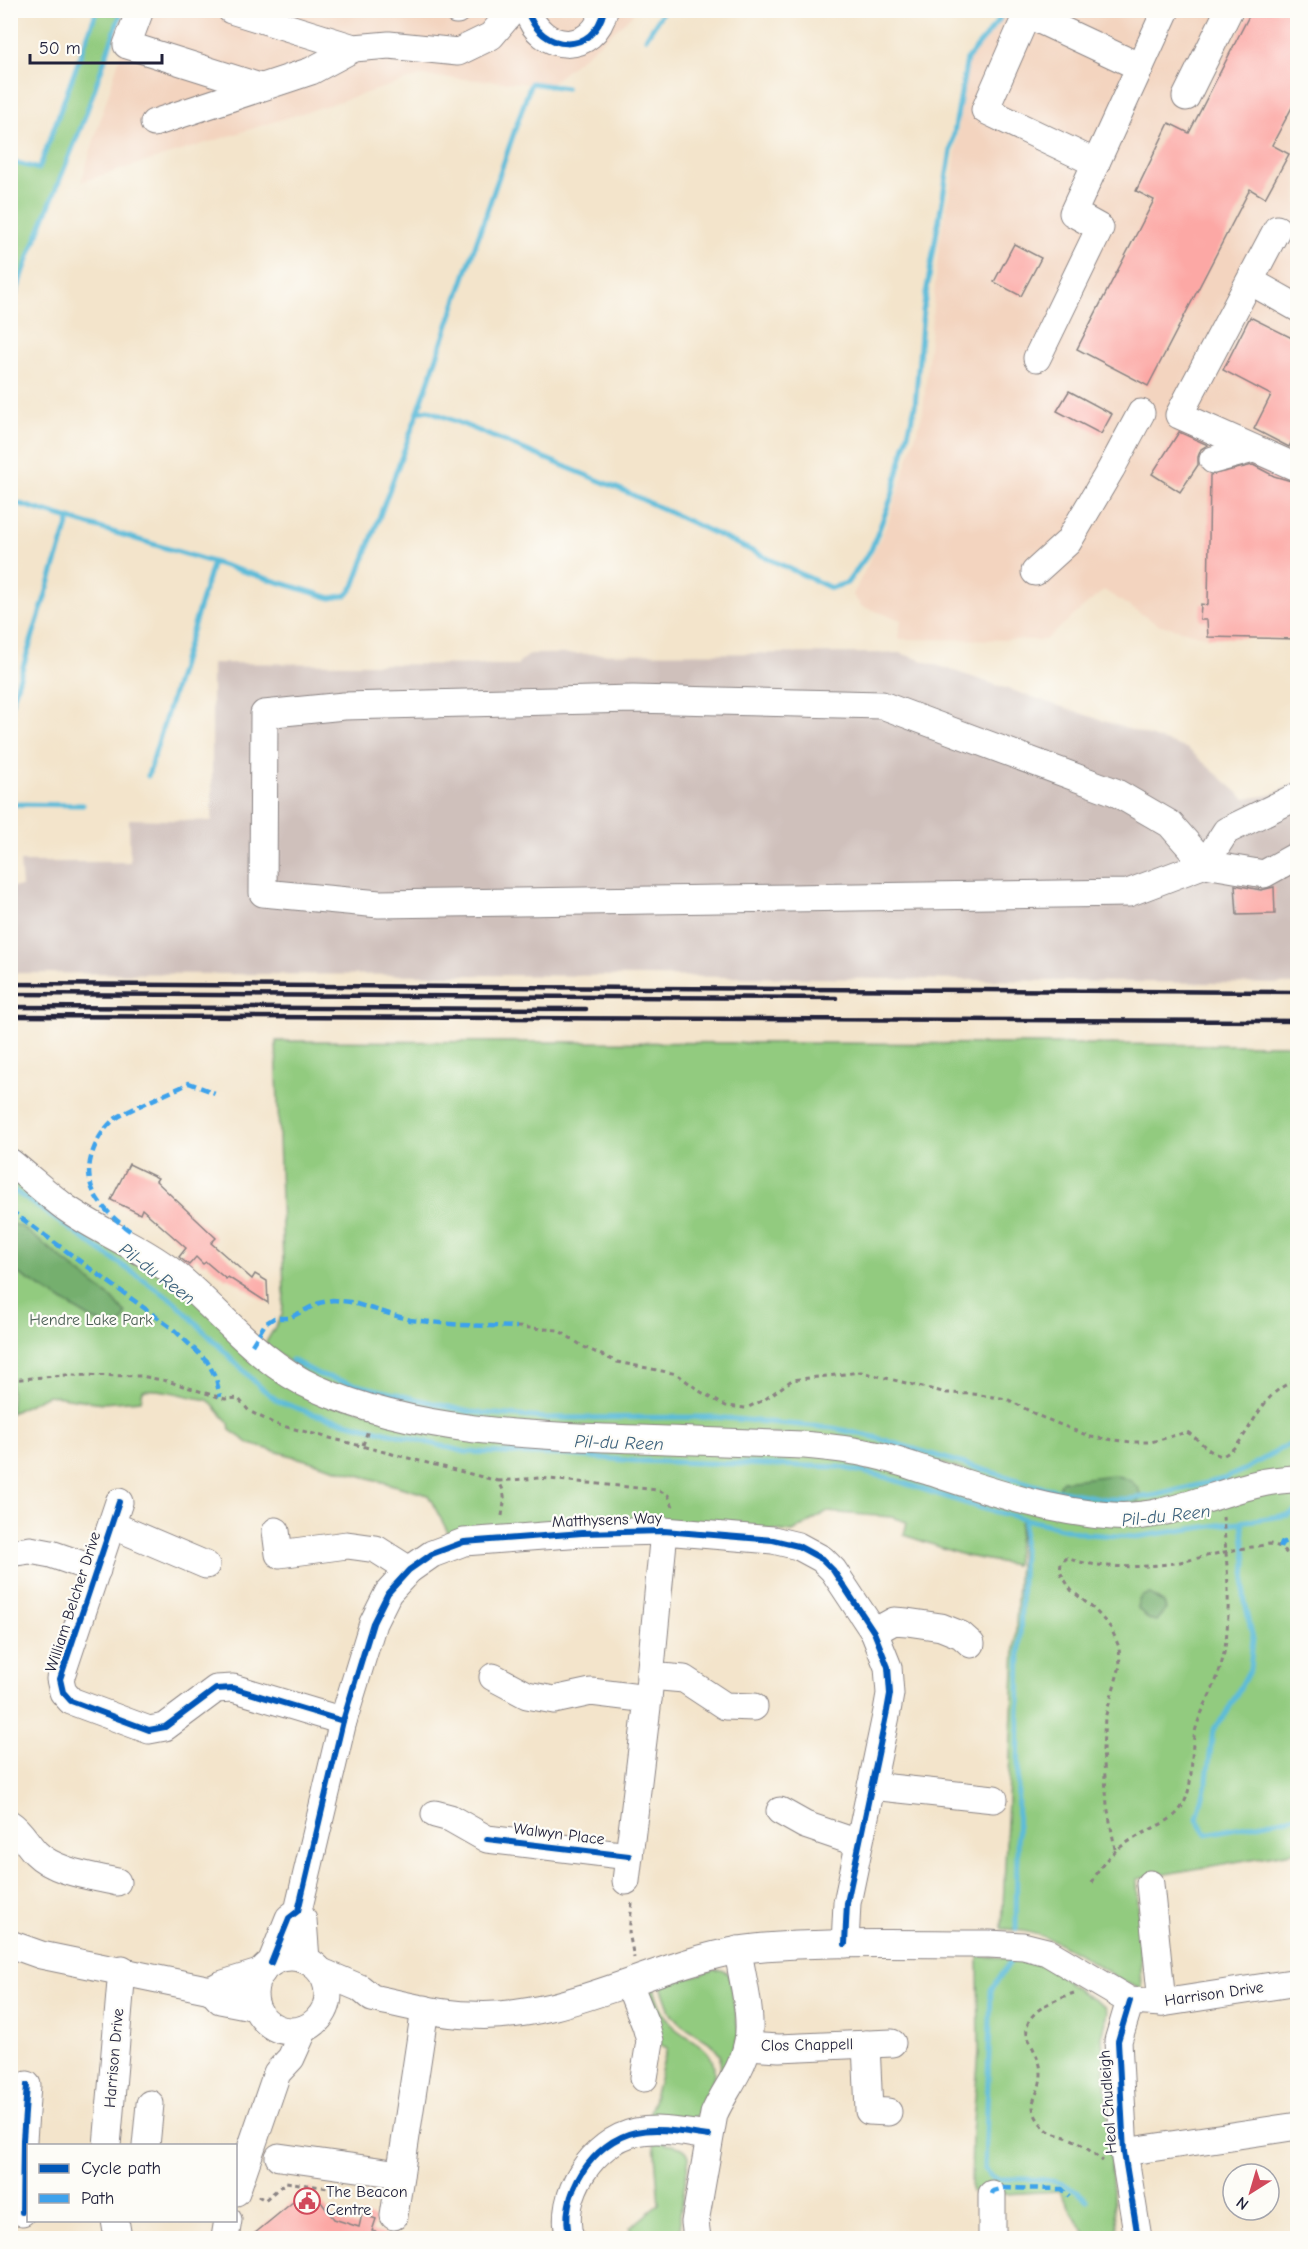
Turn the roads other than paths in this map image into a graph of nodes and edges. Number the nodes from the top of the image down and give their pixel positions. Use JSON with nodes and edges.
{"nodes":[{"id":1,"x":140,"y":10,"type":"edge"},
{"id":2,"x":231,"y":10,"type":"edge"},
{"id":3,"x":513,"y":10,"type":"edge"},
{"id":4,"x":527,"y":10,"type":"edge"},
{"id":5,"x":604,"y":10,"type":"edge"},
{"id":6,"x":1166,"y":10,"type":"edge"},
{"id":7,"x":1229,"y":10,"type":"edge"},
{"id":8,"x":354,"y":48,"type":"junction"},
{"id":9,"x":1140,"y":67,"type":"junction"},
{"id":10,"x":260,"y":87,"type":"junction"},
{"id":11,"x":1186,"y":97,"type":"dead end"},
{"id":12,"x":154,"y":123,"type":"dead end"},
{"id":13,"x":1096,"y":163,"type":"junction"},
{"id":14,"x":1277,"y":230,"type":"dead end"},
{"id":15,"x":1250,"y":281,"type":"junction"},
{"id":16,"x":1298,"y":308,"type":"edge"},
{"id":17,"x":1037,"y":358,"type":"dead end"},
{"id":18,"x":1141,"y":413,"type":"dead end"},
{"id":19,"x":1253,"y":449,"type":"junction"},
{"id":20,"x":1213,"y":460,"type":"dead end"},
{"id":21,"x":1298,"y":468,"type":"edge"},
{"id":22,"x":1035,"y":572,"type":"dead end"},
{"id":23,"x":1298,"y":796,"type":"edge"},
{"id":24,"x":1298,"y":855,"type":"edge"},
{"id":25,"x":1205,"y":864,"type":"junction"},
{"id":26,"x":10,"y":1162,"type":"edge"},
{"id":27,"x":1298,"y":1479,"type":"edge"},
{"id":28,"x":276,"y":1531,"type":"dead end"},
{"id":29,"x":669,"y":1531,"type":"junction"},
{"id":30,"x":10,"y":1553,"type":"edge"},
{"id":31,"x":206,"y":1565,"type":"dead end"},
{"id":32,"x":96,"y":1570,"type":"junction"},
{"id":33,"x":409,"y":1570,"type":"junction"},
{"id":34,"x":874,"y":1632,"type":"junction"},
{"id":35,"x":970,"y":1644,"type":"dead end"},
{"id":36,"x":649,"y":1687,"type":"junction"},
{"id":37,"x":503,"y":1689,"type":"dead end"},
{"id":38,"x":754,"y":1707,"type":"dead end"},
{"id":39,"x":343,"y":1721,"type":"junction"},
{"id":40,"x":871,"y":1786,"type":"junction"},
{"id":41,"x":994,"y":1799,"type":"dead end"},
{"id":42,"x":780,"y":1811,"type":"dead end"},
{"id":43,"x":435,"y":1814,"type":"dead end"},
{"id":44,"x":10,"y":1824,"type":"edge"},
{"id":45,"x":858,"y":1844,"type":"junction"},
{"id":46,"x":117,"y":1882,"type":"dead end"},
{"id":47,"x":1150,"y":1884,"type":"dead end"},
{"id":48,"x":298,"y":1911,"type":"junction"},
{"id":49,"x":10,"y":1944,"type":"edge"},
{"id":50,"x":845,"y":1944,"type":"junction"},
{"id":51,"x":738,"y":1950,"type":"junction"},
{"id":52,"x":314,"y":1966,"type":"junction"},
{"id":53,"x":266,"y":1967,"type":"junction"},
{"id":54,"x":122,"y":1970,"type":"junction"},
{"id":55,"x":635,"y":1981,"type":"junction"},
{"id":56,"x":1298,"y":1982,"type":"edge"},
{"id":57,"x":211,"y":1990,"type":"junction"},
{"id":58,"x":372,"y":1998,"type":"junction"},
{"id":59,"x":1130,"y":2001,"type":"junction"},
{"id":60,"x":1162,"y":2003,"type":"junction"},
{"id":61,"x":425,"y":2009,"type":"junction"},
{"id":62,"x":326,"y":2010,"type":"junction"},
{"id":63,"x":262,"y":2014,"type":"junction"},
{"id":64,"x":304,"y":2029,"type":"junction"},
{"id":65,"x":747,"y":2046,"type":"junction"},
{"id":66,"x":277,"y":2073,"type":"junction"},
{"id":67,"x":644,"y":2078,"type":"dead end"},
{"id":68,"x":27,"y":2085,"type":"dead end"},
{"id":69,"x":150,"y":2104,"type":"dead end"},
{"id":70,"x":888,"y":2112,"type":"dead end"},
{"id":71,"x":18,"y":2114,"type":"edge"},
{"id":72,"x":1298,"y":2126,"type":"edge"},
{"id":73,"x":709,"y":2136,"type":"junction"},
{"id":74,"x":107,"y":2144,"type":"edge"},
{"id":75,"x":146,"y":2144,"type":"edge"},
{"id":76,"x":279,"y":2157,"type":"dead end"},
{"id":77,"x":1116,"y":2158,"type":"junction"},
{"id":78,"x":400,"y":2174,"type":"junction"},
{"id":79,"x":243,"y":2192,"type":"edge"},
{"id":80,"x":992,"y":2194,"type":"dead end"},
{"id":81,"x":21,"y":2212,"type":"dead end"},
{"id":82,"x":394,"y":2216,"type":"dead end"},
{"id":83,"x":115,"y":2222,"type":"edge"},
{"id":84,"x":228,"y":2222,"type":"edge"},
{"id":85,"x":118,"y":2238,"type":"edge"},
{"id":86,"x":225,"y":2238,"type":"edge"},
{"id":87,"x":570,"y":2238,"type":"edge"},
{"id":88,"x":697,"y":2238,"type":"edge"},
{"id":89,"x":992,"y":2238,"type":"edge"},
{"id":90,"x":1138,"y":2238,"type":"edge"}],
"edges":[{"from":1,"to":10,"type":"street"},
{"from":2,"to":8,"type":"street"},
{"from":3,"to":8,"type":"street"},
{"from":4,"to":5,"type":"street"},
{"from":6,"to":9,"type":"street"},
{"from":7,"to":11,"type":"street"},
{"from":8,"to":10,"type":"street"},
{"from":9,"to":13,"type":"street"},
{"from":9,"to":13,"type":"street"},
{"from":10,"to":12,"type":"street"},
{"from":13,"to":17,"type":"street"},
{"from":14,"to":15,"type":"street"},
{"from":15,"to":16,"type":"street"},
{"from":15,"to":19,"type":"street"},
{"from":18,"to":22,"type":"street"},
{"from":19,"to":20,"type":"street"},
{"from":19,"to":21,"type":"street"},
{"from":23,"to":25,"type":"street"},
{"from":24,"to":25,"type":"street"},
{"from":25,"to":25,"type":"street"},
{"from":26,"to":27,"type":"street"},
{"from":28,"to":33,"type":"street"},
{"from":29,"to":33,"type":"street","name":"Matthysens Way"},
{"from":29,"to":34,"type":"street","name":"Matthysens Way"},
{"from":29,"to":36,"type":"street"},
{"from":30,"to":32,"type":"street"},
{"from":31,"to":32,"type":"street","name":"William Belcher Drive"},
{"from":32,"to":39,"type":"street","name":"William Belcher Drive"},
{"from":33,"to":39,"type":"street","name":"Matthysens Way"},
{"from":34,"to":35,"type":"street"},
{"from":34,"to":40,"type":"street","name":"Matthysens Way"},
{"from":36,"to":37,"type":"street"},
{"from":36,"to":38,"type":"street"},
{"from":36,"to":43,"type":"street","name":"Walwyn Place"},
{"from":39,"to":48,"type":"street","name":"Matthysens Way"},
{"from":40,"to":41,"type":"street"},
{"from":40,"to":45,"type":"street","name":"Matthysens Way"},
{"from":42,"to":45,"type":"street"},
{"from":44,"to":46,"type":"street"},
{"from":45,"to":50,"type":"street","name":"Matthysens Way"},
{"from":47,"to":60,"type":"street"},
{"from":48,"to":52,"type":"street","name":"Matthysens Way"},
{"from":48,"to":53,"type":"street","name":"Matthysens Way"},
{"from":49,"to":54,"type":"street"},
{"from":50,"to":51,"type":"street"},
{"from":50,"to":59,"type":"street"},
{"from":51,"to":55,"type":"street"},
{"from":51,"to":65,"type":"street"},
{"from":52,"to":53,"type":"street"},
{"from":52,"to":58,"type":"street"},
{"from":52,"to":62,"type":"street","name":"Matthysens Way"},
{"from":53,"to":57,"type":"street"},
{"from":53,"to":63,"type":"street","name":"Matthysens Way"},
{"from":54,"to":57,"type":"street"},
{"from":54,"to":74,"type":"street","name":"Harrison Drive"},
{"from":55,"to":61,"type":"street"},
{"from":55,"to":67,"type":"street"},
{"from":56,"to":60,"type":"street","name":"Harrison Drive"},
{"from":57,"to":63,"type":"street"},
{"from":58,"to":61,"type":"street"},
{"from":58,"to":62,"type":"street"},
{"from":59,"to":60,"type":"street","name":"Harrison Drive"},
{"from":59,"to":77,"type":"street","name":"Heol Chudleigh"},
{"from":61,"to":78,"type":"street"},
{"from":62,"to":64,"type":"street"},
{"from":63,"to":64,"type":"street"},
{"from":63,"to":66,"type":"street","name":"Matthysens Way"},
{"from":64,"to":66,"type":"street"},
{"from":65,"to":70,"type":"street","name":"Clos Chappell"},
{"from":65,"to":73,"type":"street"},
{"from":66,"to":79,"type":"street"},
{"from":68,"to":71,"type":"street"},
{"from":69,"to":75,"type":"street"},
{"from":71,"to":81,"type":"street"},
{"from":72,"to":77,"type":"street"},
{"from":73,"to":87,"type":"street"},
{"from":73,"to":88,"type":"street"},
{"from":76,"to":78,"type":"street"},
{"from":77,"to":90,"type":"street","name":"Heol Chudleigh"},
{"from":78,"to":82,"type":"street"},
{"from":80,"to":89,"type":"street"},
{"from":83,"to":85,"type":"street"},
{"from":84,"to":86,"type":"street"}]}
